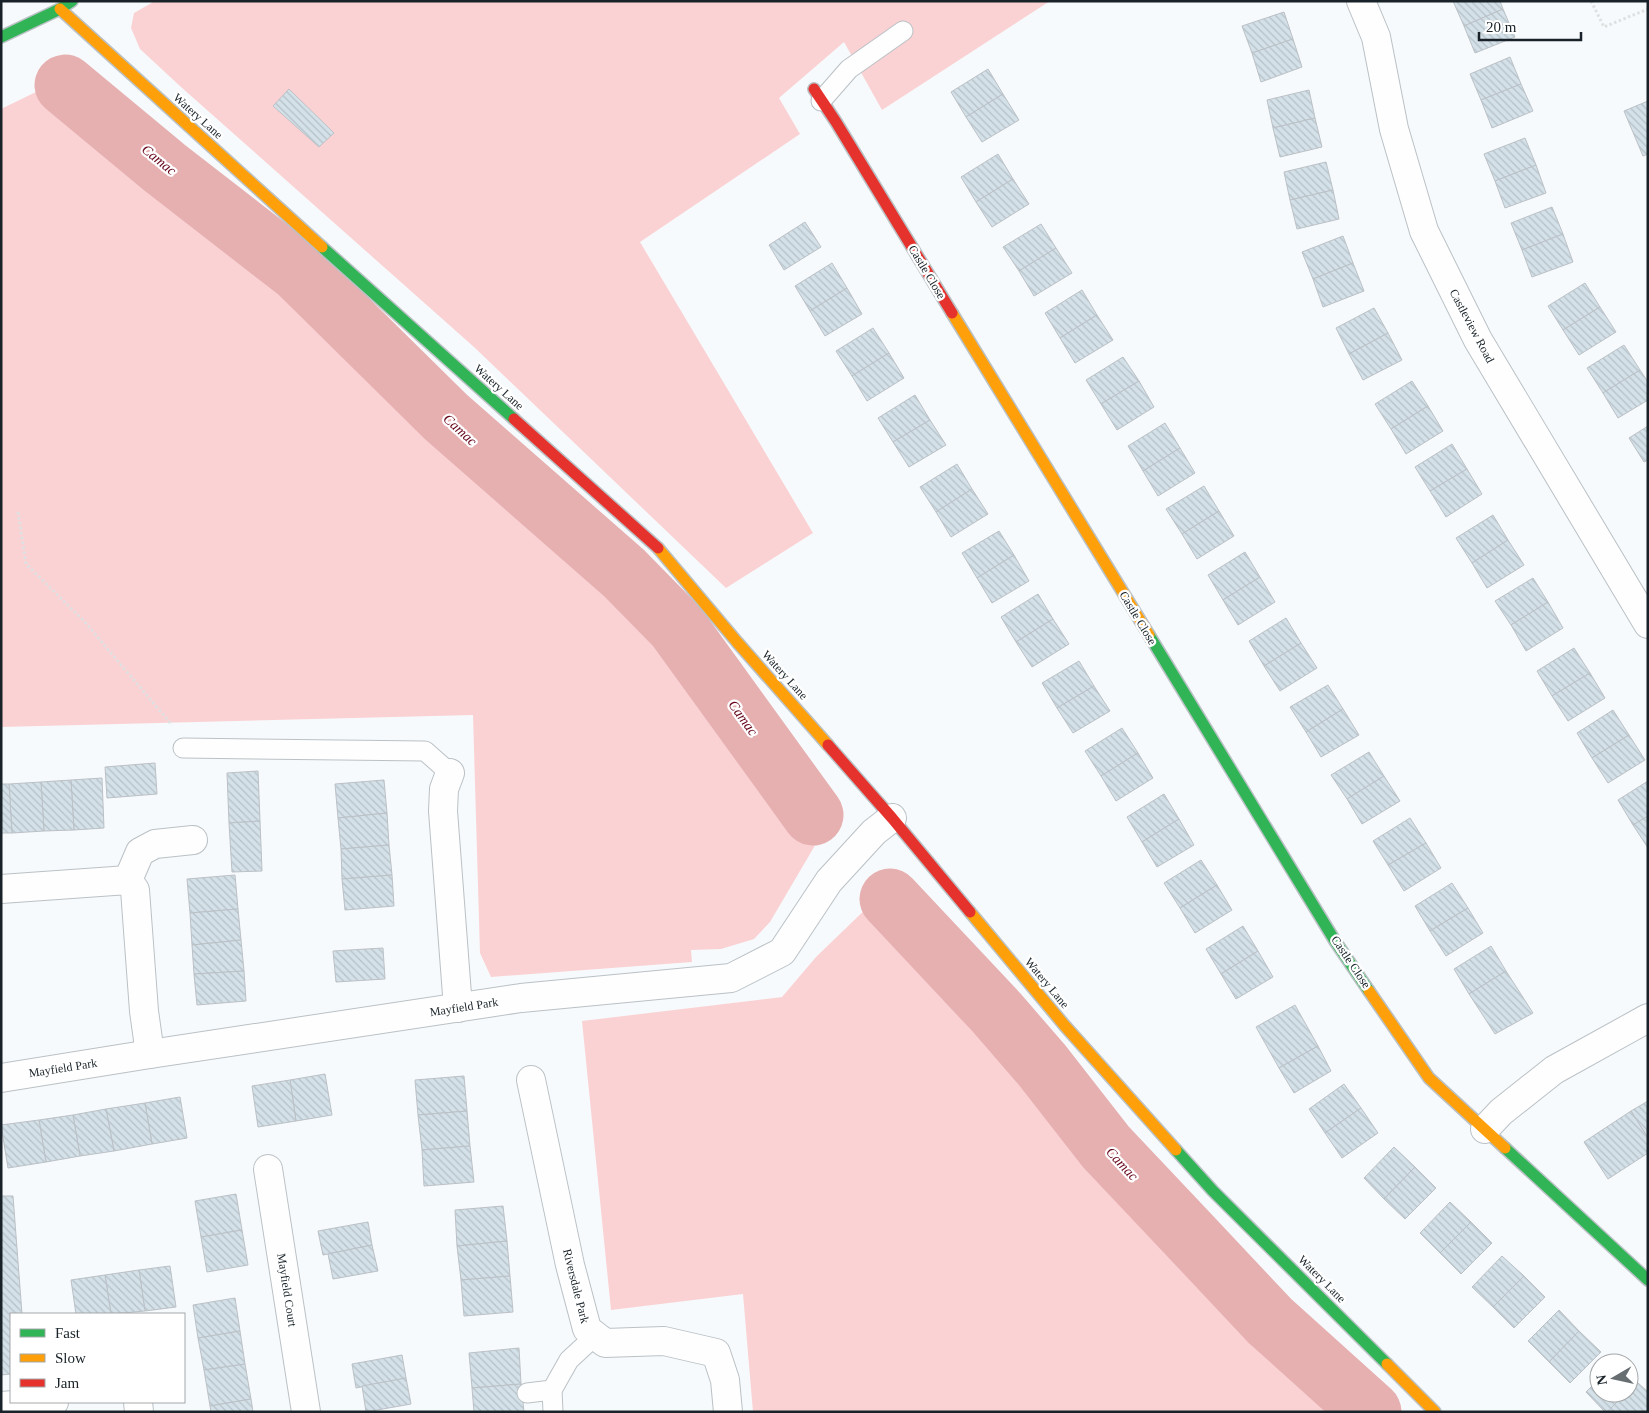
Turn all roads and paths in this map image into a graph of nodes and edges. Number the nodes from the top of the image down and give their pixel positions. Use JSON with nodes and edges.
{"nodes":[{"id":1,"x":72,"y":1,"type":"edge"},
{"id":2,"x":1361,"y":1,"type":"edge"},
{"id":3,"x":1592,"y":1,"type":"edge"},
{"id":4,"x":60,"y":9,"type":"junction"},
{"id":5,"x":1648,"y":9,"type":"edge"},
{"id":6,"x":903,"y":30,"type":"dead end"},
{"id":7,"x":1,"y":37,"type":"edge"},
{"id":8,"x":817,"y":95,"type":"joint"},
{"id":9,"x":18,"y":512,"type":"dead end"},
{"id":10,"x":1648,"y":624,"type":"edge"},
{"id":11,"x":183,"y":748,"type":"joint"},
{"id":12,"x":450,"y":773,"type":"joint"},
{"id":13,"x":892,"y":818,"type":"junction"},
{"id":14,"x":192,"y":840,"type":"dead end"},
{"id":15,"x":128,"y":880,"type":"junction"},
{"id":16,"x":1,"y":889,"type":"edge"},
{"id":17,"x":458,"y":1008,"type":"junction"},
{"id":18,"x":1648,"y":1018,"type":"edge"},
{"id":19,"x":150,"y":1054,"type":"junction"},
{"id":20,"x":1,"y":1078,"type":"edge"},
{"id":21,"x":531,"y":1080,"type":"dead end"},
{"id":22,"x":1485,"y":1129,"type":"junction"},
{"id":23,"x":268,"y":1169,"type":"dead end"},
{"id":24,"x":1648,"y":1280,"type":"edge"},
{"id":25,"x":595,"y":1336,"type":"junction"},
{"id":26,"x":552,"y":1390,"type":"junction"},
{"id":27,"x":527,"y":1393,"type":"dead end"},
{"id":28,"x":41,"y":1403,"type":"edge"},
{"id":29,"x":1,"y":1406,"type":"edge"},
{"id":30,"x":306,"y":1412,"type":"edge"},
{"id":31,"x":552,"y":1412,"type":"edge"},
{"id":32,"x":728,"y":1412,"type":"edge"},
{"id":33,"x":1435,"y":1412,"type":"edge"}],
"edges":[{"from":1,"to":4,"type":"street"},
{"from":2,"to":10,"type":"street","name":"Castleview Road"},
{"from":3,"to":5,"type":"path"},
{"from":4,"to":7,"type":"street"},
{"from":4,"to":13,"type":"street","name":"Watery Lane"},
{"from":6,"to":8,"type":"lane"},
{"from":8,"to":22,"type":"street","name":"Castle Close"},
{"from":9,"to":11,"type":"path"},
{"from":11,"to":12,"type":"lane"},
{"from":12,"to":17,"type":"street"},
{"from":13,"to":17,"type":"street","name":"Mayfield Park"},
{"from":13,"to":33,"type":"street","name":"Watery Lane"},
{"from":14,"to":15,"type":"street"},
{"from":15,"to":16,"type":"street"},
{"from":15,"to":19,"type":"street"},
{"from":17,"to":19,"type":"street","name":"Mayfield Park"},
{"from":18,"to":22,"type":"street"},
{"from":19,"to":20,"type":"street","name":"Mayfield Park"},
{"from":21,"to":25,"type":"street","name":"Riversdale Park"},
{"from":22,"to":24,"type":"street","name":"Castle Close"},
{"from":23,"to":30,"type":"street","name":"Mayfield Court"},
{"from":25,"to":26,"type":"lane"},
{"from":25,"to":32,"type":"street","name":"Riversdale Park"},
{"from":26,"to":27,"type":"lane"},
{"from":26,"to":31,"type":"lane"},
{"from":28,"to":29,"type":"street"}]}
